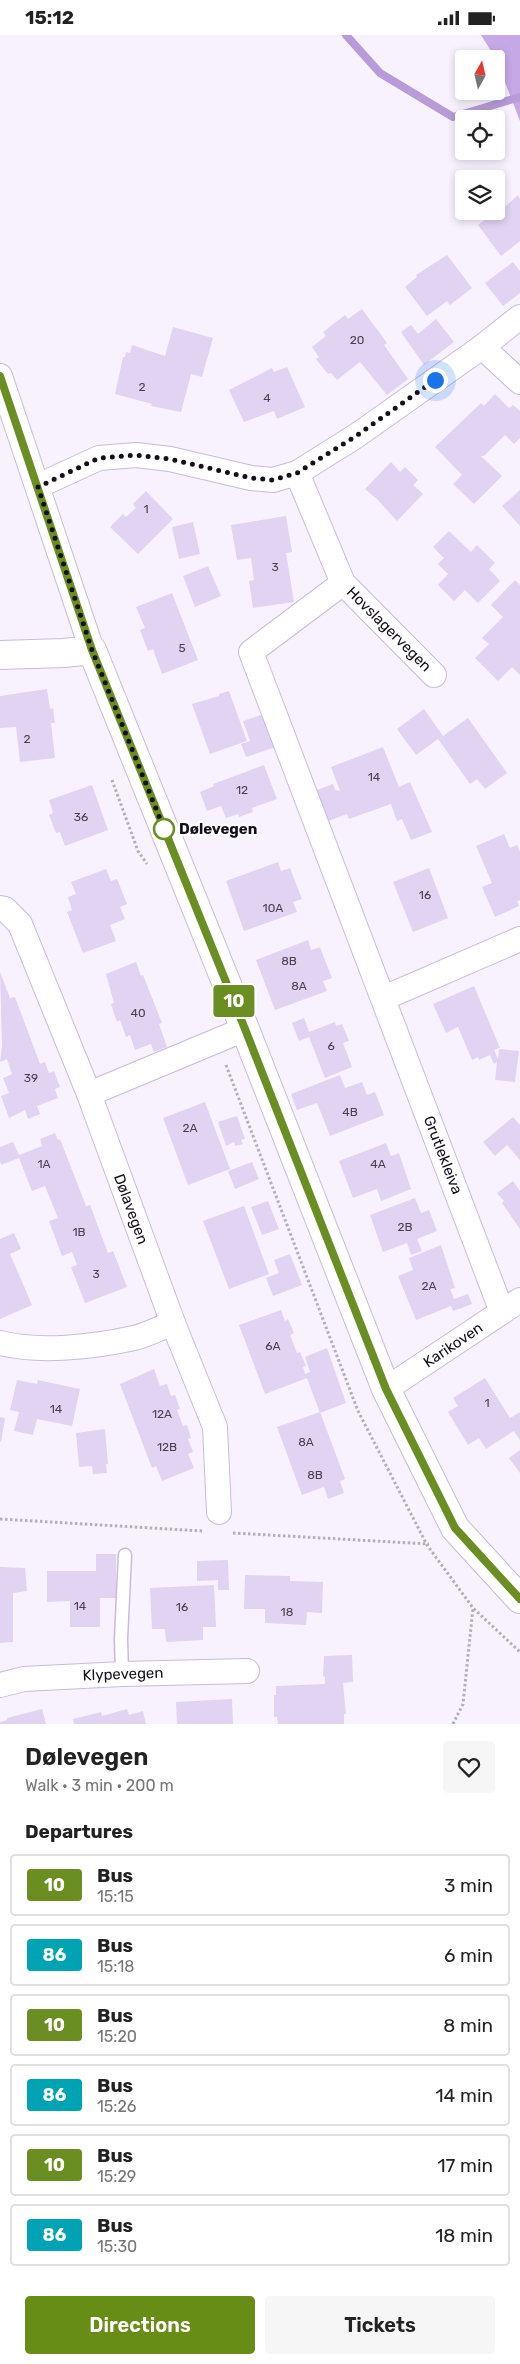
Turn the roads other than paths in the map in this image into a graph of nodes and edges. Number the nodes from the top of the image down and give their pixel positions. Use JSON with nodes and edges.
{"nodes":[{"id":1,"x":520,"y":317,"type":"edge"},
{"id":2,"x":482,"y":347,"type":"junction"},
{"id":3,"x":0,"y":376,"type":"edge"},
{"id":4,"x":520,"y":382,"type":"edge"},
{"id":5,"x":297,"y":473,"type":"junction"},
{"id":6,"x":38,"y":487,"type":"junction"},
{"id":7,"x":344,"y":583,"type":"junction"},
{"id":8,"x":92,"y":650,"type":"junction"},
{"id":9,"x":0,"y":655,"type":"edge"},
{"id":10,"x":434,"y":675,"type":"dead end"},
{"id":11,"x":285,"y":740,"type":"joint"},
{"id":12,"x":0,"y":908,"type":"edge"},
{"id":13,"x":520,"y":939,"type":"edge"},
{"id":14,"x":384,"y":998,"type":"junction"},
{"id":15,"x":245,"y":1029,"type":"junction"},
{"id":16,"x":88,"y":1094,"type":"junction"},
{"id":17,"x":511,"y":1306,"type":"edge"},
{"id":18,"x":173,"y":1323,"type":"junction"},
{"id":19,"x":0,"y":1343,"type":"edge"},
{"id":20,"x":386,"y":1389,"type":"junction"},
{"id":21,"x":219,"y":1512,"type":"dead end"},
{"id":22,"x":125,"y":1555,"type":"dead end"},
{"id":23,"x":520,"y":1599,"type":"edge"},
{"id":24,"x":247,"y":1671,"type":"dead end"},
{"id":25,"x":122,"y":1674,"type":"junction"},
{"id":26,"x":0,"y":1685,"type":"edge"}],
"edges":[{"from":1,"to":2,"type":"street"},
{"from":2,"to":4,"type":"street"},
{"from":2,"to":5,"type":"street"},
{"from":3,"to":6,"type":"street"},
{"from":5,"to":6,"type":"street"},
{"from":5,"to":7,"type":"street","name":"Hovslagervegen"},
{"from":6,"to":8,"type":"street"},
{"from":7,"to":10,"type":"street","name":"Hovslagervegen"},
{"from":7,"to":11,"type":"street","name":"Hovslagervegen"},
{"from":8,"to":9,"type":"street"},
{"from":8,"to":15,"type":"street"},
{"from":11,"to":14,"type":"street","name":"Grutlekleiva"},
{"from":12,"to":16,"type":"street","name":"Dølavegen"},
{"from":13,"to":14,"type":"street"},
{"from":14,"to":17,"type":"street","name":"Grutlekleiva"},
{"from":15,"to":16,"type":"street"},
{"from":15,"to":20,"type":"street"},
{"from":16,"to":18,"type":"street","name":"Dølavegen"},
{"from":17,"to":20,"type":"street","name":"Karikoven"},
{"from":18,"to":19,"type":"street"},
{"from":18,"to":21,"type":"street","name":"Dølavegen"},
{"from":20,"to":23,"type":"street"},
{"from":22,"to":25,"type":"lane"},
{"from":24,"to":25,"type":"street","name":"Klypevegen"},
{"from":25,"to":26,"type":"street","name":"Klypevegen"}]}
